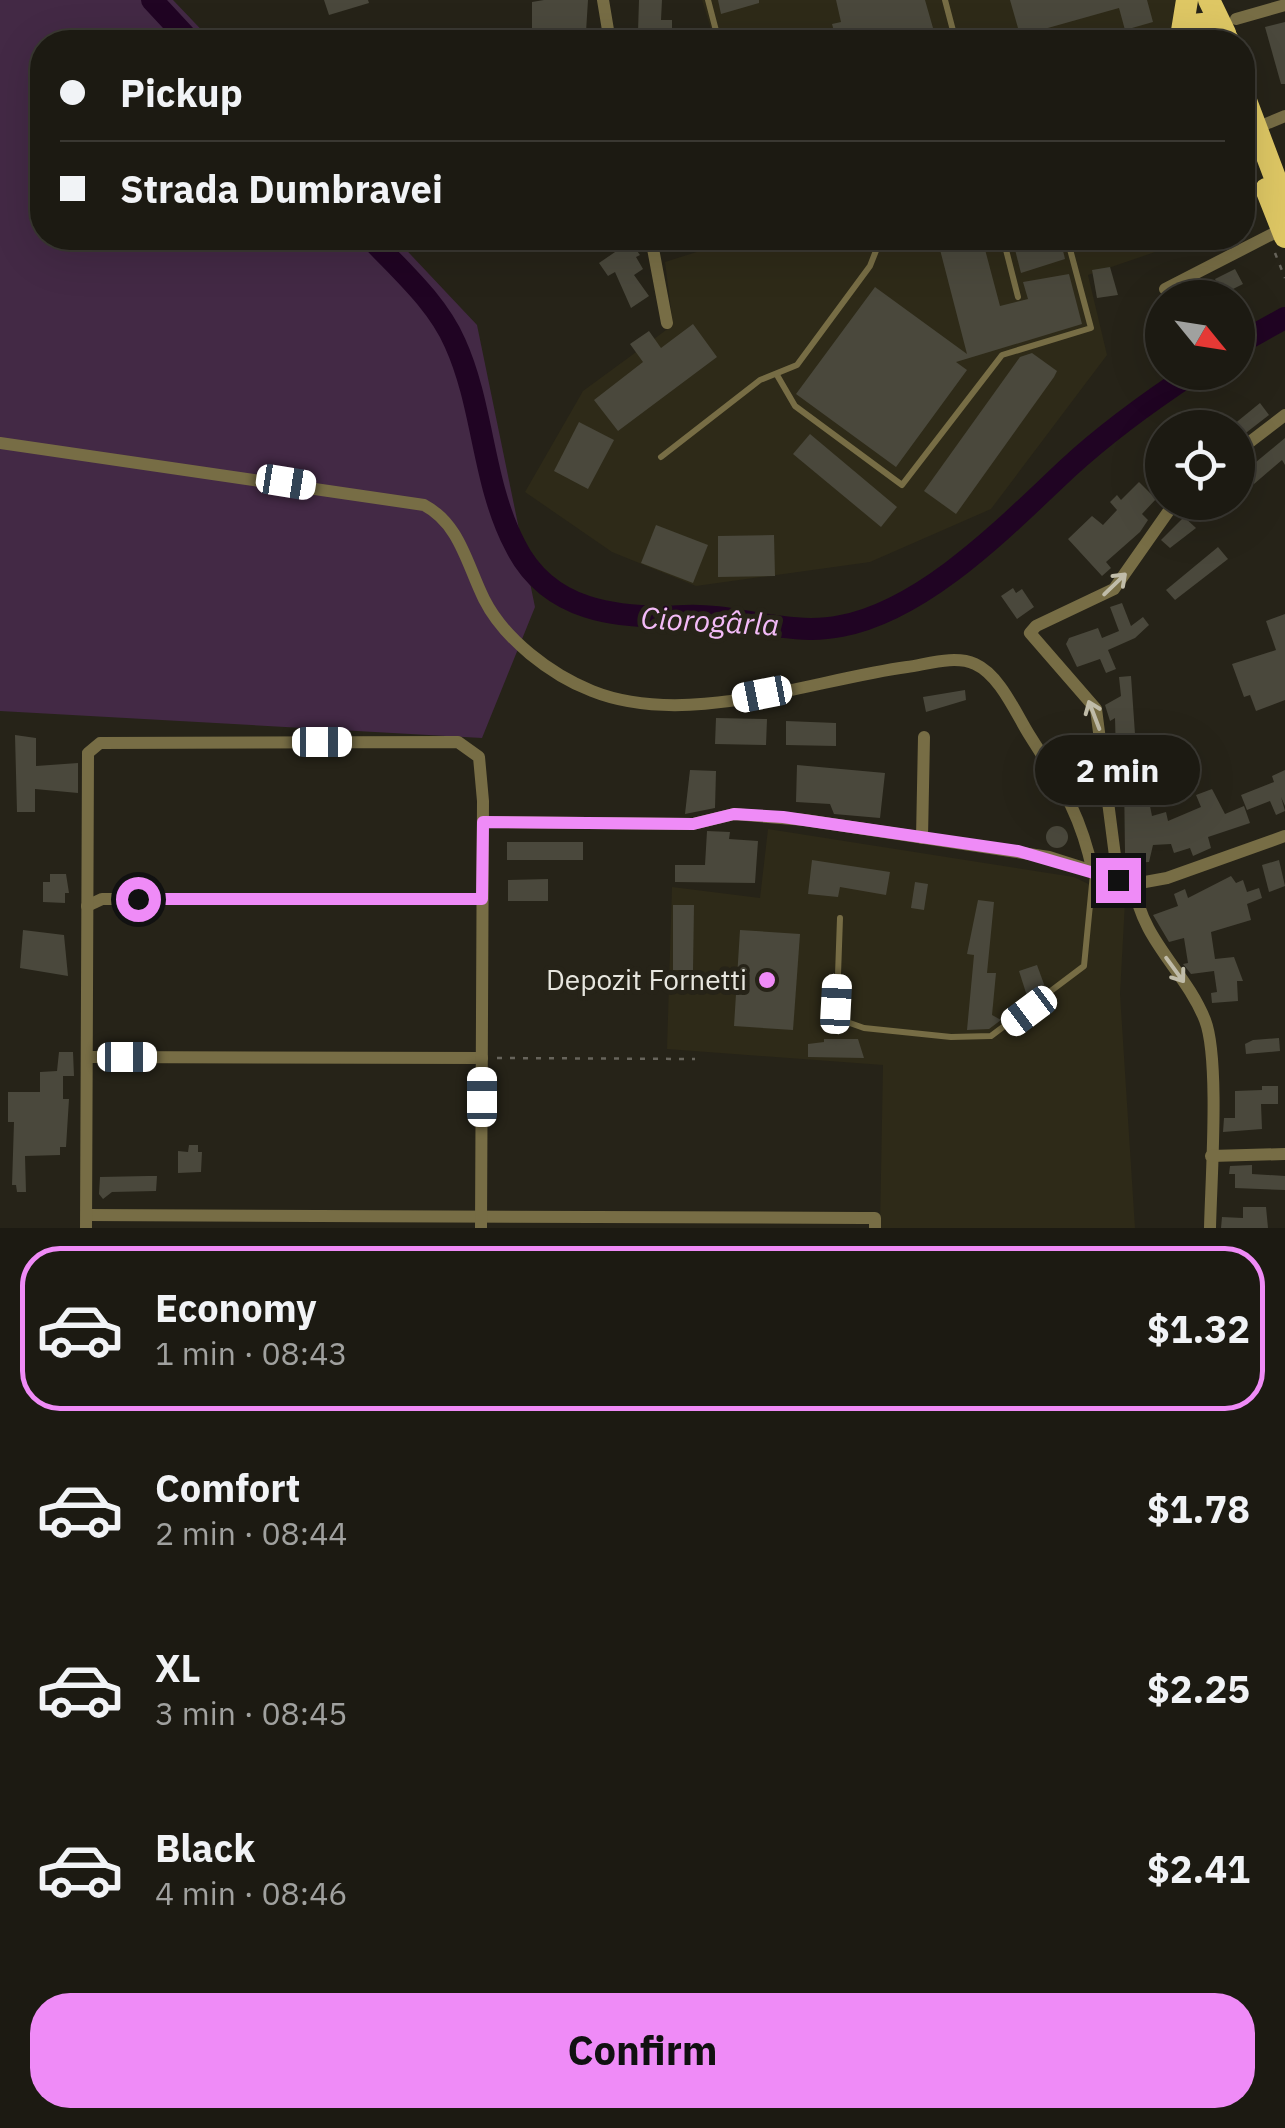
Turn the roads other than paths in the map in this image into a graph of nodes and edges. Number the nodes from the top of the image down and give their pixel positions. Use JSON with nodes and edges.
{"nodes":[{"id":1,"x":603,"y":0,"type":"edge"},
{"id":2,"x":708,"y":0,"type":"edge"},
{"id":3,"x":945,"y":0,"type":"edge"},
{"id":4,"x":1187,"y":0,"type":"edge"},
{"id":5,"x":1209,"y":0,"type":"edge"},
{"id":6,"x":1285,"y":5,"type":"edge"},
{"id":7,"x":608,"y":30,"type":"edge"},
{"id":8,"x":715,"y":30,"type":"edge"},
{"id":9,"x":953,"y":30,"type":"edge"},
{"id":10,"x":1182,"y":30,"type":"edge"},
{"id":11,"x":1192,"y":30,"type":"edge"},
{"id":12,"x":1227,"y":30,"type":"edge"},
{"id":13,"x":1229,"y":30,"type":"edge"},
{"id":14,"x":1232,"y":30,"type":"edge"},
{"id":15,"x":1285,"y":116,"type":"edge"},
{"id":16,"x":1255,"y":127,"type":"edge"},
{"id":17,"x":1255,"y":136,"type":"edge"},
{"id":18,"x":1255,"y":147,"type":"edge"},
{"id":19,"x":1285,"y":204,"type":"edge"},
{"id":20,"x":1284,"y":233,"type":"edge"},
{"id":21,"x":1255,"y":247,"type":"edge"},
{"id":22,"x":653,"y":250,"type":"edge"},
{"id":23,"x":876,"y":250,"type":"edge"},
{"id":24,"x":1006,"y":250,"type":"edge"},
{"id":25,"x":1070,"y":250,"type":"edge"},
{"id":26,"x":1248,"y":250,"type":"edge"},
{"id":27,"x":1184,"y":280,"type":"edge"},
{"id":28,"x":1018,"y":297,"type":"dead end"},
{"id":29,"x":667,"y":323,"type":"dead end"},
{"id":30,"x":777,"y":376,"type":"junction"},
{"id":31,"x":1285,"y":415,"type":"edge"},
{"id":32,"x":1255,"y":437,"type":"edge"},
{"id":33,"x":0,"y":443,"type":"edge"},
{"id":34,"x":661,"y":457,"type":"dead end"},
{"id":35,"x":1162,"y":520,"type":"edge"},
{"id":36,"x":924,"y":737,"type":"dead end"},
{"id":37,"x":483,"y":822,"type":"junction"},
{"id":38,"x":1285,"y":836,"type":"edge"},
{"id":39,"x":922,"y":838,"type":"junction"},
{"id":40,"x":1093,"y":872,"type":"junction"},
{"id":41,"x":1118,"y":880,"type":"junction"},
{"id":42,"x":1134,"y":884,"type":"junction"},
{"id":43,"x":482,"y":899,"type":"junction"},
{"id":44,"x":88,"y":906,"type":"junction"},
{"id":45,"x":840,"y":918,"type":"dead end"},
{"id":46,"x":88,"y":1057,"type":"junction"},
{"id":47,"x":482,"y":1058,"type":"junction"},
{"id":48,"x":1285,"y":1154,"type":"edge"},
{"id":49,"x":1211,"y":1156,"type":"junction"},
{"id":50,"x":86,"y":1221,"type":"edge"},
{"id":51,"x":481,"y":1222,"type":"edge"},
{"id":52,"x":875,"y":1228,"type":"edge"},
{"id":53,"x":1210,"y":1228,"type":"edge"}],
"edges":[{"from":1,"to":7,"type":"street"},
{"from":2,"to":8,"type":"lane"},
{"from":3,"to":9,"type":"lane"},
{"from":4,"to":10,"type":"highway"},
{"from":5,"to":13,"type":"highway"},
{"from":6,"to":14,"type":"street"},
{"from":11,"to":12,"type":"highway"},
{"from":15,"to":16,"type":"street"},
{"from":17,"to":19,"type":"highway"},
{"from":18,"to":20,"type":"highway"},
{"from":20,"to":21,"type":"street"},
{"from":22,"to":29,"type":"street"},
{"from":23,"to":30,"type":"lane"},
{"from":24,"to":28,"type":"lane"},
{"from":25,"to":30,"type":"lane"},
{"from":26,"to":27,"type":"street"},
{"from":30,"to":34,"type":"lane"},
{"from":31,"to":32,"type":"street"},
{"from":33,"to":40,"type":"street"},
{"from":41,"to":35,"type":"street","one_way":true},
{"from":36,"to":39,"type":"street"},
{"from":37,"to":39,"type":"street"},
{"from":37,"to":43,"type":"street"},
{"from":37,"to":44,"type":"street"},
{"from":38,"to":42,"type":"street"},
{"from":39,"to":40,"type":"street"},
{"from":40,"to":41,"type":"street"},
{"from":40,"to":45,"type":"lane"},
{"from":41,"to":42,"type":"street"},
{"from":42,"to":49,"type":"street","one_way":true},
{"from":43,"to":44,"type":"street"},
{"from":43,"to":47,"type":"street"},
{"from":44,"to":46,"type":"street"},
{"from":46,"to":47,"type":"street"},
{"from":46,"to":50,"type":"street"},
{"from":47,"to":51,"type":"street"},
{"from":48,"to":49,"type":"street"},
{"from":49,"to":53,"type":"street"},
{"from":50,"to":51,"type":"street"},
{"from":51,"to":52,"type":"street"}]}
